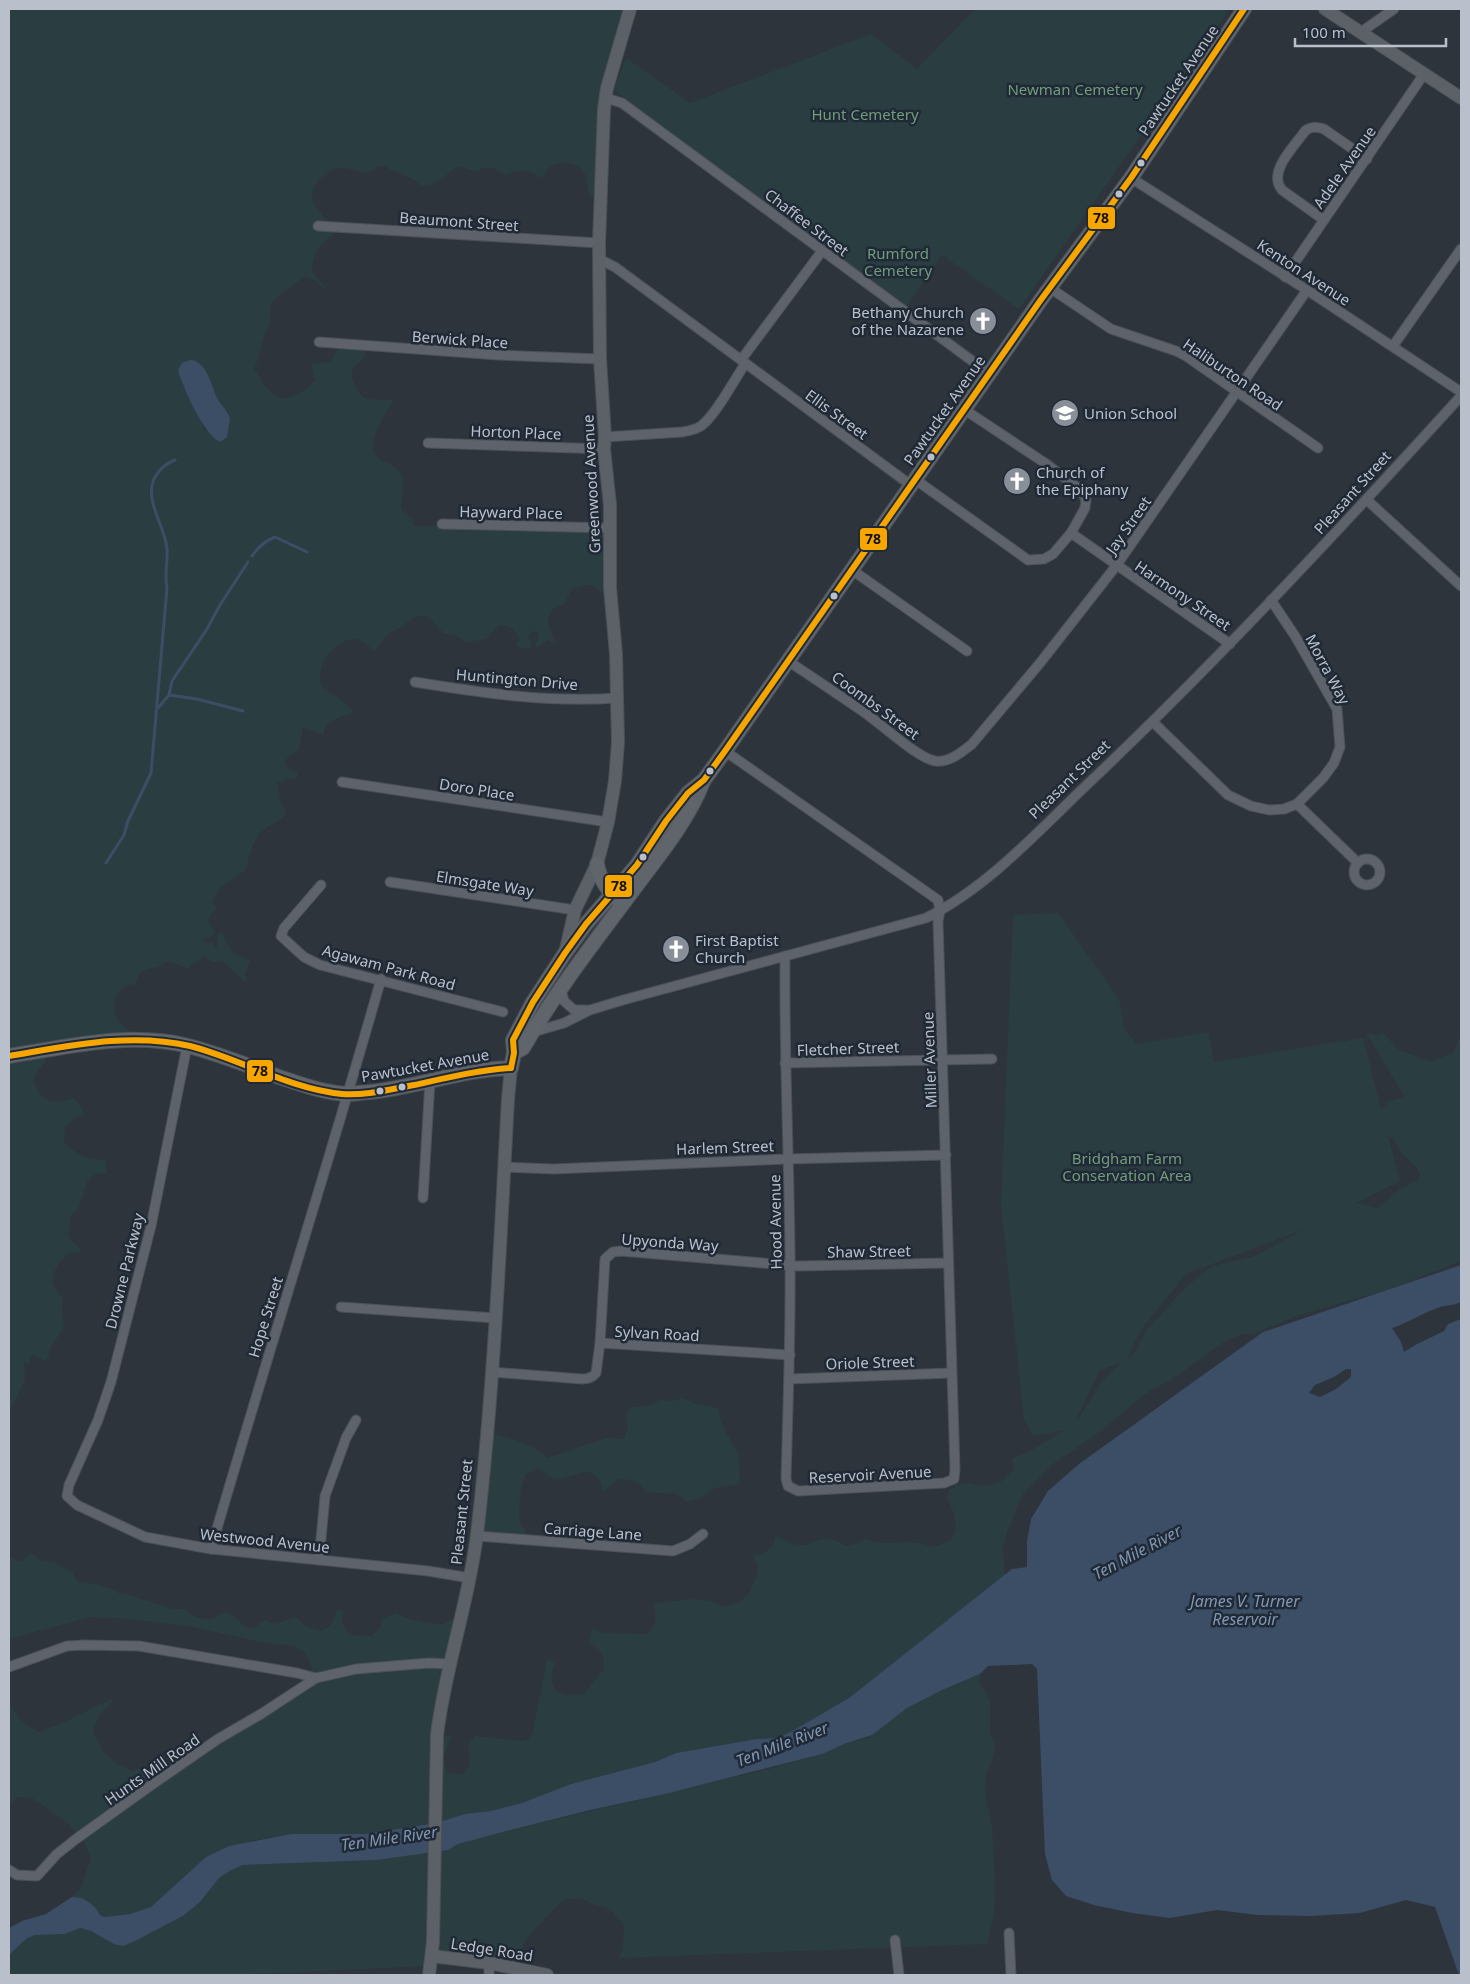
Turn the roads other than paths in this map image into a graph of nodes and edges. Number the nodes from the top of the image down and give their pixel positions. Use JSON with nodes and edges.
{"nodes":[{"id":1,"x":630,"y":9,"type":"edge"},
{"id":2,"x":1244,"y":9,"type":"edge"},
{"id":3,"x":1325,"y":9,"type":"edge"},
{"id":4,"x":1394,"y":9,"type":"edge"},
{"id":5,"x":1361,"y":32,"type":"junction"},
{"id":6,"x":1424,"y":74,"type":"junction"},
{"id":7,"x":1460,"y":96,"type":"edge"},
{"id":8,"x":606,"y":98,"type":"junction"},
{"id":9,"x":1367,"y":159,"type":"junction"},
{"id":10,"x":1131,"y":178,"type":"junction"},
{"id":11,"x":1324,"y":220,"type":"junction"},
{"id":12,"x":318,"y":226,"type":"dead end"},
{"id":13,"x":599,"y":243,"type":"junction"},
{"id":14,"x":1461,"y":249,"type":"edge"},
{"id":15,"x":822,"y":251,"type":"junction"},
{"id":16,"x":599,"y":259,"type":"junction"},
{"id":17,"x":1285,"y":276,"type":"junction"},
{"id":18,"x":1050,"y":288,"type":"junction"},
{"id":19,"x":1307,"y":290,"type":"junction"},
{"id":20,"x":319,"y":342,"type":"dead end"},
{"id":21,"x":1393,"y":346,"type":"junction"},
{"id":22,"x":600,"y":359,"type":"junction"},
{"id":23,"x":743,"y":362,"type":"junction"},
{"id":24,"x":990,"y":374,"type":"junction"},
{"id":25,"x":1237,"y":391,"type":"junction"},
{"id":26,"x":1461,"y":394,"type":"edge"},
{"id":27,"x":965,"y":410,"type":"junction"},
{"id":28,"x":428,"y":443,"type":"dead end"},
{"id":29,"x":605,"y":443,"type":"junction"},
{"id":30,"x":1318,"y":448,"type":"dead end"},
{"id":31,"x":914,"y":483,"type":"junction"},
{"id":32,"x":1367,"y":500,"type":"junction"},
{"id":33,"x":442,"y":524,"type":"dead end"},
{"id":34,"x":610,"y":528,"type":"junction"},
{"id":35,"x":1071,"y":534,"type":"junction"},
{"id":36,"x":1116,"y":566,"type":"junction"},
{"id":37,"x":852,"y":570,"type":"junction"},
{"id":38,"x":1461,"y":586,"type":"edge"},
{"id":39,"x":1271,"y":600,"type":"junction"},
{"id":40,"x":1230,"y":644,"type":"junction"},
{"id":41,"x":966,"y":651,"type":"dead end"},
{"id":42,"x":788,"y":661,"type":"junction"},
{"id":43,"x":414,"y":682,"type":"dead end"},
{"id":44,"x":617,"y":698,"type":"junction"},
{"id":45,"x":1153,"y":722,"type":"junction"},
{"id":46,"x":725,"y":752,"type":"junction"},
{"id":47,"x":951,"y":758,"type":"joint"},
{"id":48,"x":342,"y":782,"type":"dead end"},
{"id":49,"x":1298,"y":804,"type":"junction"},
{"id":50,"x":608,"y":822,"type":"junction"},
{"id":51,"x":1358,"y":863,"type":"dead end"},
{"id":52,"x":597,"y":864,"type":"junction"},
{"id":53,"x":390,"y":882,"type":"dead end"},
{"id":54,"x":321,"y":885,"type":"dead end"},
{"id":55,"x":618,"y":900,"type":"junction"},
{"id":56,"x":575,"y":910,"type":"junction"},
{"id":57,"x":940,"y":911,"type":"junction"},
{"id":58,"x":565,"y":953,"type":"junction"},
{"id":59,"x":784,"y":956,"type":"junction"},
{"id":60,"x":381,"y":979,"type":"junction"},
{"id":61,"x":561,"y":990,"type":"junction"},
{"id":62,"x":590,"y":1010,"type":"junction"},
{"id":63,"x":503,"y":1012,"type":"dead end"},
{"id":64,"x":532,"y":1032,"type":"junction"},
{"id":65,"x":187,"y":1046,"type":"junction"},
{"id":66,"x":514,"y":1053,"type":"junction"},
{"id":67,"x":9,"y":1056,"type":"edge"},
{"id":68,"x":942,"y":1059,"type":"junction"},
{"id":69,"x":992,"y":1059,"type":"dead end"},
{"id":70,"x":785,"y":1064,"type":"junction"},
{"id":71,"x":512,"y":1068,"type":"junction"},
{"id":72,"x":430,"y":1081,"type":"junction"},
{"id":73,"x":348,"y":1094,"type":"junction"},
{"id":74,"x":946,"y":1155,"type":"junction"},
{"id":75,"x":788,"y":1159,"type":"junction"},
{"id":76,"x":504,"y":1167,"type":"junction"},
{"id":77,"x":423,"y":1198,"type":"dead end"},
{"id":78,"x":948,"y":1263,"type":"junction"},
{"id":79,"x":790,"y":1264,"type":"junction"},
{"id":80,"x":340,"y":1307,"type":"dead end"},
{"id":81,"x":495,"y":1318,"type":"junction"},
{"id":82,"x":600,"y":1343,"type":"junction"},
{"id":83,"x":790,"y":1355,"type":"junction"},
{"id":84,"x":492,"y":1372,"type":"junction"},
{"id":85,"x":952,"y":1373,"type":"junction"},
{"id":86,"x":789,"y":1379,"type":"junction"},
{"id":87,"x":356,"y":1420,"type":"dead end"},
{"id":88,"x":954,"y":1480,"type":"joint"},
{"id":89,"x":788,"y":1486,"type":"joint"},
{"id":90,"x":67,"y":1496,"type":"joint"},
{"id":91,"x":703,"y":1534,"type":"dead end"},
{"id":92,"x":477,"y":1536,"type":"junction"},
{"id":93,"x":211,"y":1549,"type":"junction"},
{"id":94,"x":319,"y":1560,"type":"junction"},
{"id":95,"x":470,"y":1578,"type":"junction"},
{"id":96,"x":449,"y":1664,"type":"junction"},
{"id":97,"x":9,"y":1667,"type":"edge"},
{"id":98,"x":316,"y":1678,"type":"junction"},
{"id":99,"x":9,"y":1870,"type":"edge"},
{"id":100,"x":1009,"y":1933,"type":"dead end"},
{"id":101,"x":895,"y":1940,"type":"dead end"},
{"id":102,"x":432,"y":1956,"type":"junction"},
{"id":103,"x":489,"y":1969,"type":"edge"},
{"id":104,"x":429,"y":1975,"type":"edge"},
{"id":105,"x":547,"y":1975,"type":"edge"},
{"id":106,"x":899,"y":1975,"type":"edge"},
{"id":107,"x":1011,"y":1975,"type":"edge"}],
"edges":[{"from":1,"to":8,"type":"main road","name":"Greenwood Avenue"},
{"from":2,"to":10,"type":"main road","name":"Pawtucket Avenue"},
{"from":3,"to":5,"type":"main road"},
{"from":4,"to":5,"type":"street"},
{"from":5,"to":6,"type":"main road"},
{"from":6,"to":7,"type":"main road"},
{"from":6,"to":9,"type":"street","name":"Adele Avenue"},
{"from":8,"to":13,"type":"main road","name":"Greenwood Avenue"},
{"from":8,"to":15,"type":"street","name":"Chaffee Street"},
{"from":9,"to":11,"type":"street","name":"Adele Avenue"},
{"from":9,"to":11,"type":"street"},
{"from":10,"to":17,"type":"street","name":"Kenton Avenue"},
{"from":10,"to":18,"type":"main road","name":"Pawtucket Avenue"},
{"from":11,"to":17,"type":"street","name":"Adele Avenue"},
{"from":12,"to":13,"type":"street","name":"Beaumont Street"},
{"from":13,"to":16,"type":"main road","name":"Greenwood Avenue"},
{"from":14,"to":21,"type":"street"},
{"from":15,"to":23,"type":"street","name":"Horton Place"},
{"from":15,"to":24,"type":"street","name":"Chaffee Street"},
{"from":16,"to":22,"type":"main road","name":"Greenwood Avenue"},
{"from":16,"to":23,"type":"street","name":"Ellis Street"},
{"from":17,"to":19,"type":"street","name":"Kenton Avenue"},
{"from":18,"to":24,"type":"main road","name":"Pawtucket Avenue"},
{"from":18,"to":25,"type":"street","name":"Haliburton Road"},
{"from":19,"to":21,"type":"street","name":"Kenton Avenue"},
{"from":19,"to":25,"type":"street","name":"Jay Street"},
{"from":20,"to":22,"type":"street","name":"Berwick Place"},
{"from":21,"to":26,"type":"street","name":"Kenton Avenue"},
{"from":22,"to":29,"type":"main road","name":"Greenwood Avenue"},
{"from":23,"to":29,"type":"street","name":"Horton Place"},
{"from":23,"to":31,"type":"street","name":"Ellis Street"},
{"from":24,"to":27,"type":"main road","name":"Pawtucket Avenue"},
{"from":25,"to":30,"type":"street","name":"Haliburton Road"},
{"from":25,"to":36,"type":"street","name":"Jay Street"},
{"from":26,"to":32,"type":"street","name":"Pleasant Street"},
{"from":27,"to":31,"type":"main road","name":"Pawtucket Avenue"},
{"from":27,"to":35,"type":"street","name":"Ellis Street"},
{"from":28,"to":29,"type":"street","name":"Horton Place"},
{"from":29,"to":34,"type":"main road","name":"Greenwood Avenue"},
{"from":31,"to":35,"type":"street","name":"Ellis Street"},
{"from":31,"to":37,"type":"main road","name":"Pawtucket Avenue"},
{"from":32,"to":38,"type":"street"},
{"from":32,"to":39,"type":"street","name":"Pleasant Street"},
{"from":33,"to":34,"type":"street","name":"Hayward Place"},
{"from":34,"to":44,"type":"main road","name":"Greenwood Avenue"},
{"from":35,"to":36,"type":"street","name":"Harmony Street"},
{"from":36,"to":40,"type":"street","name":"Harmony Street"},
{"from":36,"to":47,"type":"street","name":"Jay Street"},
{"from":37,"to":41,"type":"street"},
{"from":37,"to":42,"type":"main road","name":"Pawtucket Avenue"},
{"from":39,"to":40,"type":"street","name":"Pleasant Street"},
{"from":39,"to":49,"type":"street","name":"Morra Way"},
{"from":40,"to":45,"type":"street","name":"Pleasant Street"},
{"from":42,"to":46,"type":"main road","name":"Pawtucket Avenue"},
{"from":42,"to":47,"type":"street","name":"Coombs Street"},
{"from":43,"to":44,"type":"street","name":"Huntington Drive"},
{"from":44,"to":50,"type":"main road","name":"Greenwood Avenue"},
{"from":45,"to":49,"type":"street"},
{"from":45,"to":57,"type":"street","name":"Pleasant Street"},
{"from":46,"to":55,"type":"main road","name":"Pawtucket Avenue"},
{"from":46,"to":57,"type":"street"},
{"from":48,"to":50,"type":"street","name":"Doro Place"},
{"from":49,"to":51,"type":"street"},
{"from":50,"to":52,"type":"main road","name":"Greenwood Avenue"},
{"from":52,"to":55,"type":"main road"},
{"from":52,"to":56,"type":"main road","name":"Greenwood Avenue"},
{"from":53,"to":56,"type":"street","name":"Elmsgate Way"},
{"from":54,"to":60,"type":"street","name":"Agawam Park Road"},
{"from":55,"to":58,"type":"main road","name":"Pawtucket Avenue"},
{"from":55,"to":61,"type":"main road","name":"Pawtucket Avenue"},
{"from":56,"to":58,"type":"main road","name":"Greenwood Avenue"},
{"from":57,"to":59,"type":"street","name":"Pleasant Street"},
{"from":57,"to":68,"type":"street","name":"Miller Avenue"},
{"from":58,"to":66,"type":"main road","name":"Pawtucket Avenue"},
{"from":59,"to":62,"type":"street","name":"Pleasant Street"},
{"from":59,"to":70,"type":"street","name":"Hood Avenue"},
{"from":60,"to":63,"type":"street","name":"Agawam Park Road"},
{"from":60,"to":73,"type":"street","name":"Hope Street"},
{"from":61,"to":62,"type":"street"},
{"from":61,"to":64,"type":"main road","name":"Pawtucket Avenue"},
{"from":62,"to":64,"type":"street","name":"Pleasant Street"},
{"from":64,"to":66,"type":"main road","name":"Pawtucket Avenue"},
{"from":65,"to":67,"type":"main road","name":"Pawtucket Avenue"},
{"from":65,"to":73,"type":"main road","name":"Pawtucket Avenue"},
{"from":65,"to":90,"type":"street","name":"Drowne Parkway"},
{"from":66,"to":71,"type":"main road","name":"Pawtucket Avenue"},
{"from":68,"to":69,"type":"street","name":"Fletcher Street"},
{"from":68,"to":70,"type":"street","name":"Fletcher Street"},
{"from":68,"to":74,"type":"street","name":"Miller Avenue"},
{"from":70,"to":75,"type":"street","name":"Hood Avenue"},
{"from":71,"to":72,"type":"main road","name":"Pawtucket Avenue"},
{"from":71,"to":76,"type":"main road","name":"Pleasant Street"},
{"from":72,"to":73,"type":"main road","name":"Pawtucket Avenue"},
{"from":72,"to":77,"type":"street"},
{"from":73,"to":93,"type":"street","name":"Hope Street"},
{"from":74,"to":75,"type":"street","name":"Harlem Street"},
{"from":74,"to":78,"type":"street","name":"Miller Avenue"},
{"from":75,"to":76,"type":"street","name":"Harlem Street"},
{"from":75,"to":79,"type":"street","name":"Hood Avenue"},
{"from":76,"to":81,"type":"main road","name":"Pleasant Street"},
{"from":78,"to":79,"type":"street","name":"Shaw Street"},
{"from":78,"to":85,"type":"street","name":"Miller Avenue"},
{"from":79,"to":82,"type":"street","name":"Upyonda Way"},
{"from":79,"to":83,"type":"street","name":"Hood Avenue"},
{"from":80,"to":81,"type":"street"},
{"from":81,"to":84,"type":"main road","name":"Pleasant Street"},
{"from":82,"to":83,"type":"street","name":"Sylvan Road"},
{"from":82,"to":84,"type":"street","name":"Sylvan Road"},
{"from":83,"to":86,"type":"street","name":"Hood Avenue"},
{"from":84,"to":92,"type":"main road","name":"Pleasant Street"},
{"from":85,"to":86,"type":"street","name":"Oriole Street"},
{"from":85,"to":88,"type":"street","name":"Miller Avenue"},
{"from":86,"to":89,"type":"street","name":"Hood Avenue"},
{"from":87,"to":94,"type":"street"},
{"from":88,"to":89,"type":"street","name":"Reservoir Avenue"},
{"from":90,"to":93,"type":"street","name":"Westwood Avenue"},
{"from":91,"to":92,"type":"street","name":"Carriage Lane"},
{"from":92,"to":95,"type":"main road","name":"Pleasant Street"},
{"from":93,"to":94,"type":"street","name":"Westwood Avenue"},
{"from":94,"to":95,"type":"street","name":"Westwood Avenue"},
{"from":95,"to":96,"type":"main road","name":"Pleasant Street"},
{"from":96,"to":98,"type":"street","name":"Hunts Mill Road"},
{"from":96,"to":102,"type":"main road","name":"Pleasant Street"},
{"from":97,"to":98,"type":"street","name":"Hunts Mill Road"},
{"from":98,"to":99,"type":"street","name":"Hunts Mill Road"},
{"from":100,"to":107,"type":"street"},
{"from":101,"to":106,"type":"street"},
{"from":102,"to":103,"type":"main road","name":"Ledge Road"},
{"from":102,"to":104,"type":"main road","name":"Pleasant Street"},
{"from":103,"to":105,"type":"main road","name":"Ledge Road"}]}
